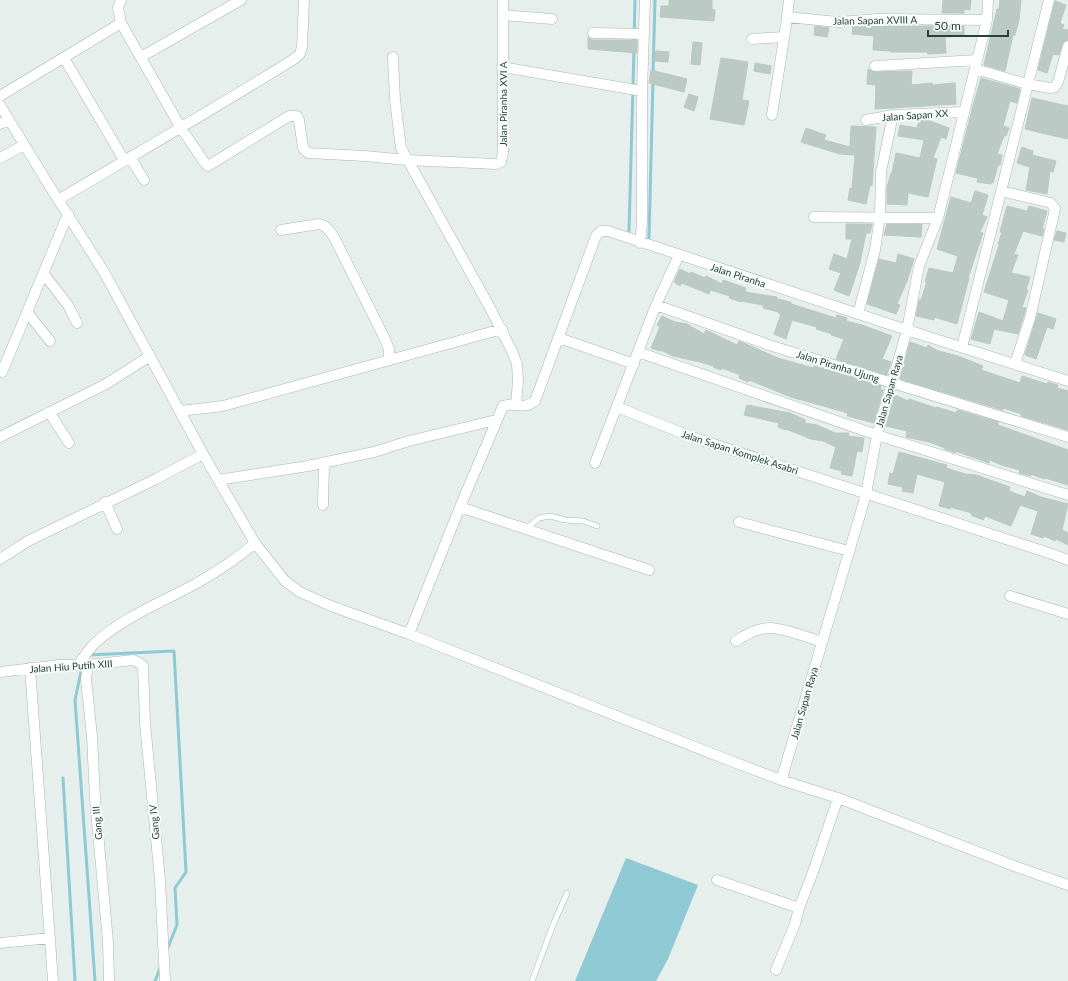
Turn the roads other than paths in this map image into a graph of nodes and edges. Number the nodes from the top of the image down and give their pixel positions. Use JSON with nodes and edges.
{"nodes":[{"id":1,"x":121,"y":0,"type":"edge"},
{"id":2,"x":241,"y":0,"type":"edge"},
{"id":3,"x":304,"y":0,"type":"edge"},
{"id":4,"x":503,"y":0,"type":"edge"},
{"id":5,"x":645,"y":0,"type":"edge"},
{"id":6,"x":789,"y":0,"type":"edge"},
{"id":7,"x":988,"y":0,"type":"edge"},
{"id":8,"x":1049,"y":0,"type":"edge"},
{"id":9,"x":503,"y":15,"type":"junction"},
{"id":10,"x":787,"y":17,"type":"junction"},
{"id":11,"x":552,"y":18,"type":"dead end"},
{"id":12,"x":987,"y":20,"type":"junction"},
{"id":13,"x":121,"y":23,"type":"junction"},
{"id":14,"x":593,"y":33,"type":"dead end"},
{"id":15,"x":644,"y":34,"type":"junction"},
{"id":16,"x":784,"y":37,"type":"junction"},
{"id":17,"x":752,"y":39,"type":"dead end"},
{"id":18,"x":1068,"y":46,"type":"edge"},
{"id":19,"x":141,"y":57,"type":"junction"},
{"id":20,"x":393,"y":57,"type":"dead end"},
{"id":21,"x":64,"y":58,"type":"junction"},
{"id":22,"x":976,"y":64,"type":"junction"},
{"id":23,"x":875,"y":66,"type":"dead end"},
{"id":24,"x":502,"y":67,"type":"junction"},
{"id":25,"x":1027,"y":84,"type":"junction"},
{"id":26,"x":642,"y":91,"type":"junction"},
{"id":27,"x":0,"y":96,"type":"edge"},
{"id":28,"x":0,"y":105,"type":"edge"},
{"id":29,"x":964,"y":112,"type":"junction"},
{"id":30,"x":772,"y":114,"type":"dead end"},
{"id":31,"x":893,"y":115,"type":"junction"},
{"id":32,"x":866,"y":120,"type":"dead end"},
{"id":33,"x":5,"y":122,"type":"edge"},
{"id":34,"x":181,"y":128,"type":"junction"},
{"id":35,"x":24,"y":144,"type":"junction"},
{"id":36,"x":0,"y":158,"type":"edge"},
{"id":37,"x":127,"y":158,"type":"junction"},
{"id":38,"x":407,"y":160,"type":"junction"},
{"id":39,"x":144,"y":180,"type":"dead end"},
{"id":40,"x":1001,"y":191,"type":"junction"},
{"id":41,"x":58,"y":200,"type":"junction"},
{"id":42,"x":68,"y":214,"type":"junction"},
{"id":43,"x":880,"y":216,"type":"junction"},
{"id":44,"x":814,"y":217,"type":"dead end"},
{"id":45,"x":938,"y":218,"type":"junction"},
{"id":46,"x":281,"y":230,"type":"dead end"},
{"id":47,"x":640,"y":243,"type":"junction"},
{"id":48,"x":679,"y":255,"type":"junction"},
{"id":49,"x":43,"y":273,"type":"junction"},
{"id":50,"x":656,"y":305,"type":"junction"},
{"id":51,"x":27,"y":312,"type":"junction"},
{"id":52,"x":858,"y":314,"type":"junction"},
{"id":53,"x":77,"y":323,"type":"dead end"},
{"id":54,"x":502,"y":329,"type":"junction"},
{"id":55,"x":907,"y":330,"type":"junction"},
{"id":56,"x":559,"y":338,"type":"junction"},
{"id":57,"x":50,"y":341,"type":"dead end"},
{"id":58,"x":962,"y":347,"type":"junction"},
{"id":59,"x":638,"y":352,"type":"junction"},
{"id":60,"x":150,"y":356,"type":"junction"},
{"id":61,"x":389,"y":360,"type":"junction"},
{"id":62,"x":634,"y":364,"type":"junction"},
{"id":63,"x":1015,"y":364,"type":"junction"},
{"id":64,"x":2,"y":372,"type":"dead end"},
{"id":65,"x":1068,"y":381,"type":"edge"},
{"id":66,"x":892,"y":383,"type":"junction"},
{"id":67,"x":516,"y":405,"type":"junction"},
{"id":68,"x":617,"y":407,"type":"junction"},
{"id":69,"x":180,"y":411,"type":"junction"},
{"id":70,"x":49,"y":412,"type":"junction"},
{"id":71,"x":496,"y":420,"type":"junction"},
{"id":72,"x":877,"y":435,"type":"junction"},
{"id":73,"x":0,"y":436,"type":"edge"},
{"id":74,"x":1068,"y":437,"type":"edge"},
{"id":75,"x":69,"y":443,"type":"dead end"},
{"id":76,"x":204,"y":454,"type":"junction"},
{"id":77,"x":324,"y":463,"type":"junction"},
{"id":78,"x":595,"y":463,"type":"dead end"},
{"id":79,"x":218,"y":480,"type":"junction"},
{"id":80,"x":866,"y":494,"type":"junction"},
{"id":81,"x":1068,"y":495,"type":"edge"},
{"id":82,"x":106,"y":502,"type":"junction"},
{"id":83,"x":323,"y":505,"type":"dead end"},
{"id":84,"x":460,"y":507,"type":"junction"},
{"id":85,"x":739,"y":522,"type":"dead end"},
{"id":86,"x":597,"y":526,"type":"dead end"},
{"id":87,"x":117,"y":529,"type":"dead end"},
{"id":88,"x":526,"y":529,"type":"junction"},
{"id":89,"x":256,"y":543,"type":"junction"},
{"id":90,"x":849,"y":551,"type":"junction"},
{"id":91,"x":0,"y":559,"type":"edge"},
{"id":92,"x":1068,"y":560,"type":"edge"},
{"id":93,"x":649,"y":570,"type":"dead end"},
{"id":94,"x":1010,"y":596,"type":"dead end"},
{"id":95,"x":1068,"y":614,"type":"edge"},
{"id":96,"x":410,"y":634,"type":"junction"},
{"id":97,"x":736,"y":641,"type":"dead end"},
{"id":98,"x":822,"y":642,"type":"junction"},
{"id":99,"x":141,"y":664,"type":"joint"},
{"id":100,"x":83,"y":665,"type":"junction"},
{"id":101,"x":30,"y":668,"type":"junction"},
{"id":102,"x":0,"y":672,"type":"edge"},
{"id":103,"x":784,"y":781,"type":"junction"},
{"id":104,"x":838,"y":798,"type":"junction"},
{"id":105,"x":717,"y":880,"type":"dead end"},
{"id":106,"x":1068,"y":885,"type":"edge"},
{"id":107,"x":567,"y":893,"type":"dead end"},
{"id":108,"x":799,"y":908,"type":"junction"},
{"id":109,"x":50,"y":938,"type":"junction"},
{"id":110,"x":0,"y":943,"type":"edge"},
{"id":111,"x":776,"y":970,"type":"dead end"},
{"id":112,"x":53,"y":981,"type":"edge"},
{"id":113,"x":109,"y":981,"type":"edge"},
{"id":114,"x":165,"y":981,"type":"edge"},
{"id":115,"x":532,"y":981,"type":"edge"}],
"edges":[{"from":1,"to":13,"type":"street"},
{"from":2,"to":19,"type":"street"},
{"from":3,"to":34,"type":"street"},
{"from":4,"to":9,"type":"street","name":"Jalan Piranha XVI A"},
{"from":5,"to":15,"type":"street"},
{"from":6,"to":10,"type":"street"},
{"from":7,"to":12,"type":"street","name":"Jalan Sapan Raya"},
{"from":8,"to":25,"type":"street"},
{"from":9,"to":11,"type":"street"},
{"from":9,"to":24,"type":"street","name":"Jalan Piranha XVI A"},
{"from":10,"to":12,"type":"street","name":"Jalan Sapan XVIII A"},
{"from":10,"to":16,"type":"street"},
{"from":12,"to":22,"type":"street","name":"Jalan Sapan Raya"},
{"from":13,"to":19,"type":"street"},
{"from":13,"to":21,"type":"street"},
{"from":14,"to":15,"type":"street"},
{"from":15,"to":26,"type":"street"},
{"from":16,"to":17,"type":"street"},
{"from":16,"to":30,"type":"street"},
{"from":18,"to":25,"type":"street"},
{"from":19,"to":34,"type":"street"},
{"from":20,"to":38,"type":"street"},
{"from":21,"to":27,"type":"street"},
{"from":21,"to":37,"type":"street"},
{"from":22,"to":23,"type":"street"},
{"from":22,"to":25,"type":"street"},
{"from":22,"to":29,"type":"street","name":"Jalan Sapan Raya"},
{"from":24,"to":26,"type":"street"},
{"from":24,"to":38,"type":"street","name":"Jalan Piranha XVI A"},
{"from":25,"to":40,"type":"street"},
{"from":26,"to":47,"type":"street"},
{"from":28,"to":33,"type":"street"},
{"from":29,"to":31,"type":"street","name":"Jalan Sapan XX"},
{"from":29,"to":45,"type":"street","name":"Jalan Sapan Raya"},
{"from":31,"to":32,"type":"street","name":"Jalan Sapan XX"},
{"from":31,"to":43,"type":"street"},
{"from":33,"to":35,"type":"street"},
{"from":34,"to":37,"type":"street"},
{"from":34,"to":38,"type":"street"},
{"from":35,"to":36,"type":"street"},
{"from":35,"to":41,"type":"street"},
{"from":37,"to":39,"type":"street"},
{"from":37,"to":41,"type":"street"},
{"from":38,"to":54,"type":"street"},
{"from":40,"to":58,"type":"street"},
{"from":40,"to":63,"type":"street"},
{"from":41,"to":42,"type":"street"},
{"from":42,"to":49,"type":"street"},
{"from":42,"to":60,"type":"street"},
{"from":43,"to":44,"type":"street"},
{"from":43,"to":45,"type":"street"},
{"from":43,"to":52,"type":"street"},
{"from":45,"to":55,"type":"street","name":"Jalan Sapan Raya"},
{"from":46,"to":61,"type":"street"},
{"from":47,"to":48,"type":"street","name":"Jalan Piranha"},
{"from":47,"to":56,"type":"street","name":"Jalan Piranha"},
{"from":48,"to":50,"type":"street"},
{"from":48,"to":52,"type":"street","name":"Jalan Piranha"},
{"from":49,"to":51,"type":"street"},
{"from":49,"to":53,"type":"street"},
{"from":50,"to":59,"type":"street"},
{"from":50,"to":66,"type":"street","name":"Jalan Piranha Ujung"},
{"from":51,"to":57,"type":"street"},
{"from":51,"to":64,"type":"street"},
{"from":52,"to":55,"type":"street","name":"Jalan Piranha"},
{"from":54,"to":61,"type":"street"},
{"from":54,"to":67,"type":"street"},
{"from":55,"to":58,"type":"street","name":"Jalan Piranha"},
{"from":55,"to":66,"type":"street","name":"Jalan Sapan Raya"},
{"from":56,"to":62,"type":"street"},
{"from":56,"to":67,"type":"street","name":"Jalan Piranha"},
{"from":58,"to":63,"type":"street","name":"Jalan Piranha"},
{"from":59,"to":62,"type":"street"},
{"from":59,"to":72,"type":"street"},
{"from":60,"to":69,"type":"street"},
{"from":60,"to":70,"type":"street"},
{"from":61,"to":69,"type":"street"},
{"from":62,"to":68,"type":"street"},
{"from":63,"to":65,"type":"street","name":"Jalan Piranha"},
{"from":66,"to":72,"type":"street","name":"Jalan Sapan Raya"},
{"from":66,"to":74,"type":"street","name":"Jalan Piranha Ujung"},
{"from":67,"to":71,"type":"street","name":"Jalan Piranha"},
{"from":68,"to":78,"type":"street"},
{"from":68,"to":80,"type":"street","name":"Jalan Sapan Komplek Asabri"},
{"from":69,"to":76,"type":"street"},
{"from":70,"to":73,"type":"street"},
{"from":70,"to":75,"type":"street"},
{"from":71,"to":77,"type":"street"},
{"from":71,"to":84,"type":"street"},
{"from":72,"to":80,"type":"street","name":"Jalan Sapan Raya"},
{"from":72,"to":81,"type":"street"},
{"from":76,"to":79,"type":"street"},
{"from":76,"to":82,"type":"street"},
{"from":77,"to":79,"type":"street"},
{"from":77,"to":83,"type":"street"},
{"from":79,"to":89,"type":"street"},
{"from":80,"to":90,"type":"street","name":"Jalan Sapan Raya"},
{"from":80,"to":92,"type":"street","name":"Jalan Sapan Komplek Asabri"},
{"from":82,"to":87,"type":"street"},
{"from":82,"to":91,"type":"street"},
{"from":84,"to":88,"type":"street"},
{"from":84,"to":96,"type":"street"},
{"from":85,"to":90,"type":"street"},
{"from":86,"to":88,"type":"lane"},
{"from":88,"to":93,"type":"street"},
{"from":89,"to":96,"type":"street"},
{"from":89,"to":100,"type":"street"},
{"from":90,"to":98,"type":"street","name":"Jalan Sapan Raya"},
{"from":94,"to":95,"type":"street"},
{"from":96,"to":103,"type":"street"},
{"from":97,"to":98,"type":"street"},
{"from":98,"to":103,"type":"street","name":"Jalan Sapan Raya"},
{"from":99,"to":100,"type":"street","name":"Jalan Hiu Putih XIII"},
{"from":99,"to":114,"type":"street","name":"Gang IV"},
{"from":100,"to":101,"type":"street","name":"Jalan Hiu Putih XIII"},
{"from":100,"to":113,"type":"street","name":"Gang III"},
{"from":101,"to":102,"type":"street","name":"Jalan Hiu Putih XIII"},
{"from":101,"to":109,"type":"street"},
{"from":103,"to":104,"type":"street"},
{"from":104,"to":106,"type":"street"},
{"from":104,"to":108,"type":"street"},
{"from":105,"to":108,"type":"street"},
{"from":107,"to":115,"type":"lane"},
{"from":108,"to":111,"type":"street"},
{"from":109,"to":110,"type":"street"},
{"from":109,"to":112,"type":"street"}]}
